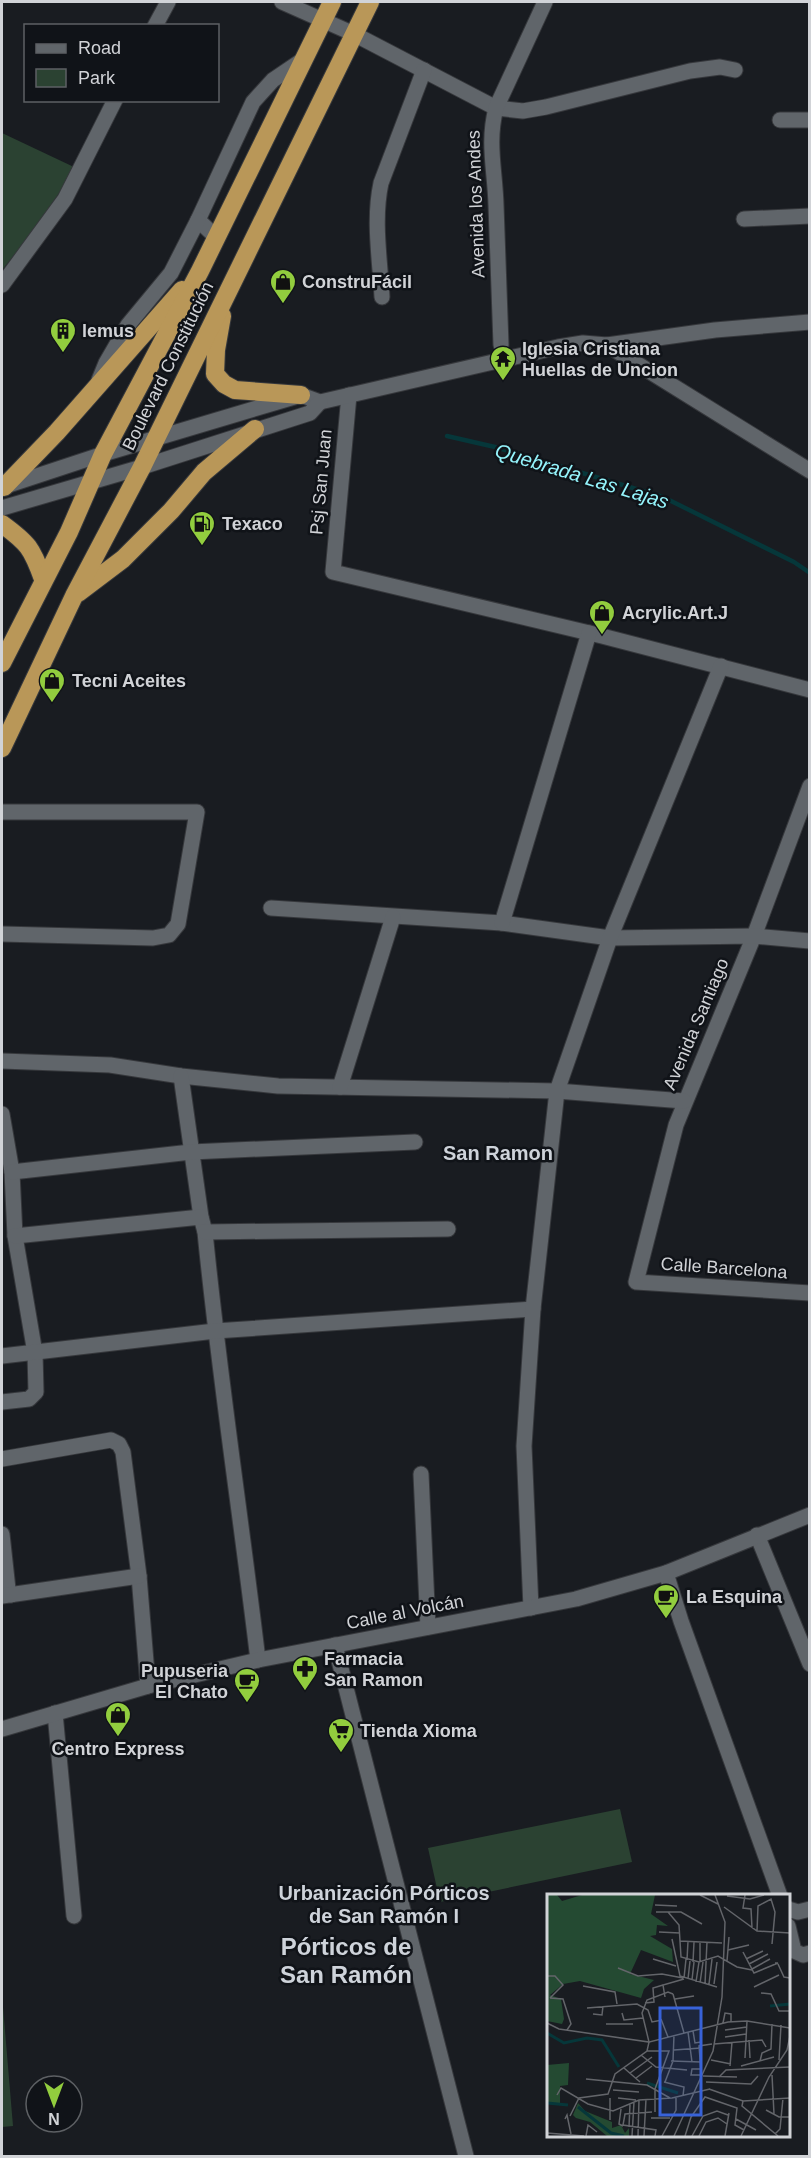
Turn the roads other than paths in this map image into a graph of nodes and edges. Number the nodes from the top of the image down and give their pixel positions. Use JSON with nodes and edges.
{"nodes":[{"id":1,"x":168,"y":2,"type":"edge"},
{"id":2,"x":282,"y":2,"type":"edge"},
{"id":3,"x":332,"y":2,"type":"edge"},
{"id":4,"x":370,"y":2,"type":"edge"},
{"id":5,"x":545,"y":2,"type":"edge"},
{"id":6,"x":323,"y":21,"type":"junction"},
{"id":7,"x":156,"y":24,"type":"edge"},
{"id":8,"x":354,"y":34,"type":"junction"},
{"id":9,"x":304,"y":59,"type":"junction"},
{"id":10,"x":424,"y":70,"type":"junction"},
{"id":11,"x":735,"y":70,"type":"dead end"},
{"id":12,"x":114,"y":102,"type":"edge"},
{"id":13,"x":496,"y":108,"type":"junction"},
{"id":14,"x":780,"y":120,"type":"dead end"},
{"id":15,"x":810,"y":120,"type":"edge"},
{"id":16,"x":810,"y":216,"type":"edge"},
{"id":17,"x":744,"y":219,"type":"dead end"},
{"id":18,"x":198,"y":220,"type":"junction"},
{"id":19,"x":216,"y":237,"type":"junction"},
{"id":20,"x":200,"y":271,"type":"junction"},
{"id":21,"x":2,"y":285,"type":"edge"},
{"id":22,"x":226,"y":296,"type":"junction"},
{"id":23,"x":382,"y":297,"type":"dead end"},
{"id":24,"x":810,"y":322,"type":"edge"},
{"id":25,"x":501,"y":345,"type":"dead end"},
{"id":26,"x":607,"y":345,"type":"junction"},
{"id":27,"x":96,"y":389,"type":"junction"},
{"id":28,"x":301,"y":395,"type":"junction"},
{"id":29,"x":349,"y":395,"type":"junction"},
{"id":30,"x":320,"y":402,"type":"junction"},
{"id":31,"x":255,"y":429,"type":"junction"},
{"id":32,"x":154,"y":438,"type":"junction"},
{"id":33,"x":103,"y":454,"type":"junction"},
{"id":34,"x":142,"y":467,"type":"junction"},
{"id":35,"x":810,"y":471,"type":"edge"},
{"id":36,"x":92,"y":482,"type":"junction"},
{"id":37,"x":3,"y":487,"type":"edge"},
{"id":38,"x":2,"y":508,"type":"edge"},
{"id":39,"x":2,"y":524,"type":"edge"},
{"id":40,"x":43,"y":579,"type":"junction"},
{"id":41,"x":74,"y":596,"type":"junction"},
{"id":42,"x":589,"y":633,"type":"junction"},
{"id":43,"x":2,"y":663,"type":"edge"},
{"id":44,"x":721,"y":666,"type":"junction"},
{"id":45,"x":810,"y":690,"type":"edge"},
{"id":46,"x":2,"y":748,"type":"edge"},
{"id":47,"x":810,"y":786,"type":"edge"},
{"id":48,"x":2,"y":812,"type":"edge"},
{"id":49,"x":272,"y":908,"type":"dead end"},
{"id":50,"x":393,"y":917,"type":"junction"},
{"id":51,"x":502,"y":922,"type":"junction"},
{"id":52,"x":2,"y":934,"type":"edge"},
{"id":53,"x":754,"y":936,"type":"junction"},
{"id":54,"x":610,"y":938,"type":"junction"},
{"id":55,"x":810,"y":941,"type":"edge"},
{"id":56,"x":2,"y":1061,"type":"edge"},
{"id":57,"x":181,"y":1076,"type":"junction"},
{"id":58,"x":340,"y":1088,"type":"junction"},
{"id":59,"x":557,"y":1091,"type":"junction"},
{"id":60,"x":684,"y":1101,"type":"junction"},
{"id":61,"x":2,"y":1114,"type":"edge"},
{"id":62,"x":415,"y":1142,"type":"dead end"},
{"id":63,"x":191,"y":1152,"type":"junction"},
{"id":64,"x":12,"y":1172,"type":"junction"},
{"id":65,"x":203,"y":1224,"type":"junction"},
{"id":66,"x":448,"y":1229,"type":"dead end"},
{"id":67,"x":15,"y":1236,"type":"junction"},
{"id":68,"x":636,"y":1282,"type":"joint"},
{"id":69,"x":810,"y":1293,"type":"edge"},
{"id":70,"x":533,"y":1309,"type":"junction"},
{"id":71,"x":215,"y":1331,"type":"junction"},
{"id":72,"x":35,"y":1353,"type":"junction"},
{"id":73,"x":2,"y":1356,"type":"edge"},
{"id":74,"x":2,"y":1402,"type":"edge"},
{"id":75,"x":2,"y":1459,"type":"edge"},
{"id":76,"x":421,"y":1474,"type":"dead end"},
{"id":77,"x":810,"y":1515,"type":"edge"},
{"id":78,"x":2,"y":1534,"type":"edge"},
{"id":79,"x":757,"y":1535,"type":"junction"},
{"id":80,"x":666,"y":1573,"type":"junction"},
{"id":81,"x":139,"y":1576,"type":"junction"},
{"id":82,"x":6,"y":1596,"type":"edge"},
{"id":83,"x":531,"y":1608,"type":"junction"},
{"id":84,"x":428,"y":1628,"type":"junction"},
{"id":85,"x":335,"y":1645,"type":"junction"},
{"id":86,"x":258,"y":1660,"type":"junction"},
{"id":87,"x":810,"y":1664,"type":"edge"},
{"id":88,"x":148,"y":1686,"type":"junction"},
{"id":89,"x":55,"y":1713,"type":"junction"},
{"id":90,"x":2,"y":1729,"type":"edge"},
{"id":91,"x":779,"y":1894,"type":"edge"},
{"id":92,"x":790,"y":1909,"type":"edge"},
{"id":93,"x":810,"y":1909,"type":"edge"},
{"id":94,"x":74,"y":1916,"type":"dead end"},
{"id":95,"x":790,"y":1931,"type":"edge"},
{"id":96,"x":810,"y":1953,"type":"edge"},
{"id":97,"x":466,"y":2157,"type":"edge"}],
"edges":[{"from":1,"to":7,"type":"street"},
{"from":2,"to":6,"type":"street"},
{"from":3,"to":6,"type":"highway","name":"Boulevard Constitución"},
{"from":4,"to":8,"type":"highway","name":"Boulevard Constitución"},
{"from":5,"to":13,"type":"street","name":"Avenida los Andes"},
{"from":6,"to":8,"type":"street"},
{"from":6,"to":9,"type":"highway","name":"Boulevard Constitución"},
{"from":8,"to":10,"type":"street"},
{"from":8,"to":22,"type":"highway","name":"Boulevard Constitución"},
{"from":9,"to":18,"type":"street"},
{"from":9,"to":19,"type":"highway","name":"Boulevard Constitución"},
{"from":10,"to":13,"type":"street"},
{"from":10,"to":23,"type":"street"},
{"from":11,"to":13,"type":"street"},
{"from":12,"to":21,"type":"street"},
{"from":13,"to":25,"type":"street","name":"Avenida los Andes"},
{"from":14,"to":15,"type":"street"},
{"from":16,"to":17,"type":"street"},
{"from":18,"to":19,"type":"street"},
{"from":18,"to":27,"type":"street"},
{"from":19,"to":20,"type":"highway","name":"Boulevard Constitución"},
{"from":20,"to":27,"type":"highway"},
{"from":20,"to":33,"type":"highway","name":"Boulevard Constitución"},
{"from":22,"to":28,"type":"highway"},
{"from":22,"to":32,"type":"highway","name":"Boulevard Constitución"},
{"from":24,"to":26,"type":"street"},
{"from":26,"to":29,"type":"street"},
{"from":26,"to":35,"type":"street"},
{"from":27,"to":37,"type":"highway"},
{"from":28,"to":30,"type":"street"},
{"from":28,"to":32,"type":"street"},
{"from":29,"to":30,"type":"street"},
{"from":29,"to":42,"type":"street","name":"Psj San Juan"},
{"from":30,"to":31,"type":"street"},
{"from":31,"to":34,"type":"street"},
{"from":31,"to":41,"type":"highway"},
{"from":32,"to":33,"type":"street"},
{"from":32,"to":34,"type":"highway","name":"Boulevard Constitución"},
{"from":33,"to":36,"type":"highway","name":"Boulevard Constitución"},
{"from":33,"to":37,"type":"street"},
{"from":34,"to":36,"type":"street"},
{"from":34,"to":41,"type":"highway","name":"Boulevard Constitución"},
{"from":36,"to":38,"type":"street"},
{"from":36,"to":40,"type":"highway","name":"Boulevard Constitución"},
{"from":39,"to":40,"type":"highway"},
{"from":40,"to":43,"type":"highway","name":"Boulevard Constitución"},
{"from":41,"to":46,"type":"highway","name":"Boulevard Constitución"},
{"from":42,"to":44,"type":"street"},
{"from":42,"to":51,"type":"street"},
{"from":44,"to":45,"type":"street"},
{"from":44,"to":54,"type":"street"},
{"from":47,"to":53,"type":"street","name":"Avenida Santiago"},
{"from":48,"to":52,"type":"street"},
{"from":49,"to":50,"type":"street"},
{"from":50,"to":51,"type":"street"},
{"from":50,"to":58,"type":"street"},
{"from":51,"to":54,"type":"street"},
{"from":53,"to":54,"type":"street"},
{"from":53,"to":55,"type":"street"},
{"from":53,"to":60,"type":"street","name":"Avenida Santiago"},
{"from":54,"to":59,"type":"street"},
{"from":56,"to":57,"type":"street"},
{"from":57,"to":58,"type":"street"},
{"from":57,"to":63,"type":"street"},
{"from":58,"to":59,"type":"street"},
{"from":59,"to":60,"type":"street"},
{"from":59,"to":70,"type":"street"},
{"from":60,"to":68,"type":"street","name":"Avenida Santiago"},
{"from":61,"to":64,"type":"street"},
{"from":62,"to":63,"type":"street"},
{"from":63,"to":64,"type":"street"},
{"from":63,"to":65,"type":"street"},
{"from":64,"to":67,"type":"street"},
{"from":65,"to":66,"type":"street"},
{"from":65,"to":67,"type":"street"},
{"from":65,"to":71,"type":"street"},
{"from":67,"to":72,"type":"street"},
{"from":68,"to":69,"type":"street","name":"Calle Barcelona"},
{"from":70,"to":71,"type":"street"},
{"from":70,"to":83,"type":"street"},
{"from":71,"to":72,"type":"street"},
{"from":71,"to":86,"type":"street"},
{"from":72,"to":73,"type":"street"},
{"from":72,"to":74,"type":"street"},
{"from":75,"to":81,"type":"street"},
{"from":76,"to":84,"type":"street"},
{"from":77,"to":79,"type":"street","name":"Calle al Volcán"},
{"from":78,"to":82,"type":"street"},
{"from":79,"to":80,"type":"street","name":"Calle al Volcán"},
{"from":79,"to":87,"type":"street"},
{"from":80,"to":83,"type":"street","name":"Calle al Volcán"},
{"from":80,"to":91,"type":"street"},
{"from":81,"to":82,"type":"street"},
{"from":81,"to":88,"type":"street"},
{"from":83,"to":84,"type":"street","name":"Calle al Volcán"},
{"from":84,"to":85,"type":"street","name":"Calle al Volcán"},
{"from":85,"to":86,"type":"street","name":"Calle al Volcán"},
{"from":85,"to":97,"type":"street"},
{"from":86,"to":88,"type":"street","name":"Calle al Volcán"},
{"from":88,"to":89,"type":"street","name":"Calle al Volcán"},
{"from":89,"to":90,"type":"street","name":"Calle al Volcán"},
{"from":89,"to":94,"type":"street"},
{"from":92,"to":93,"type":"street"},
{"from":95,"to":96,"type":"street"}]}
